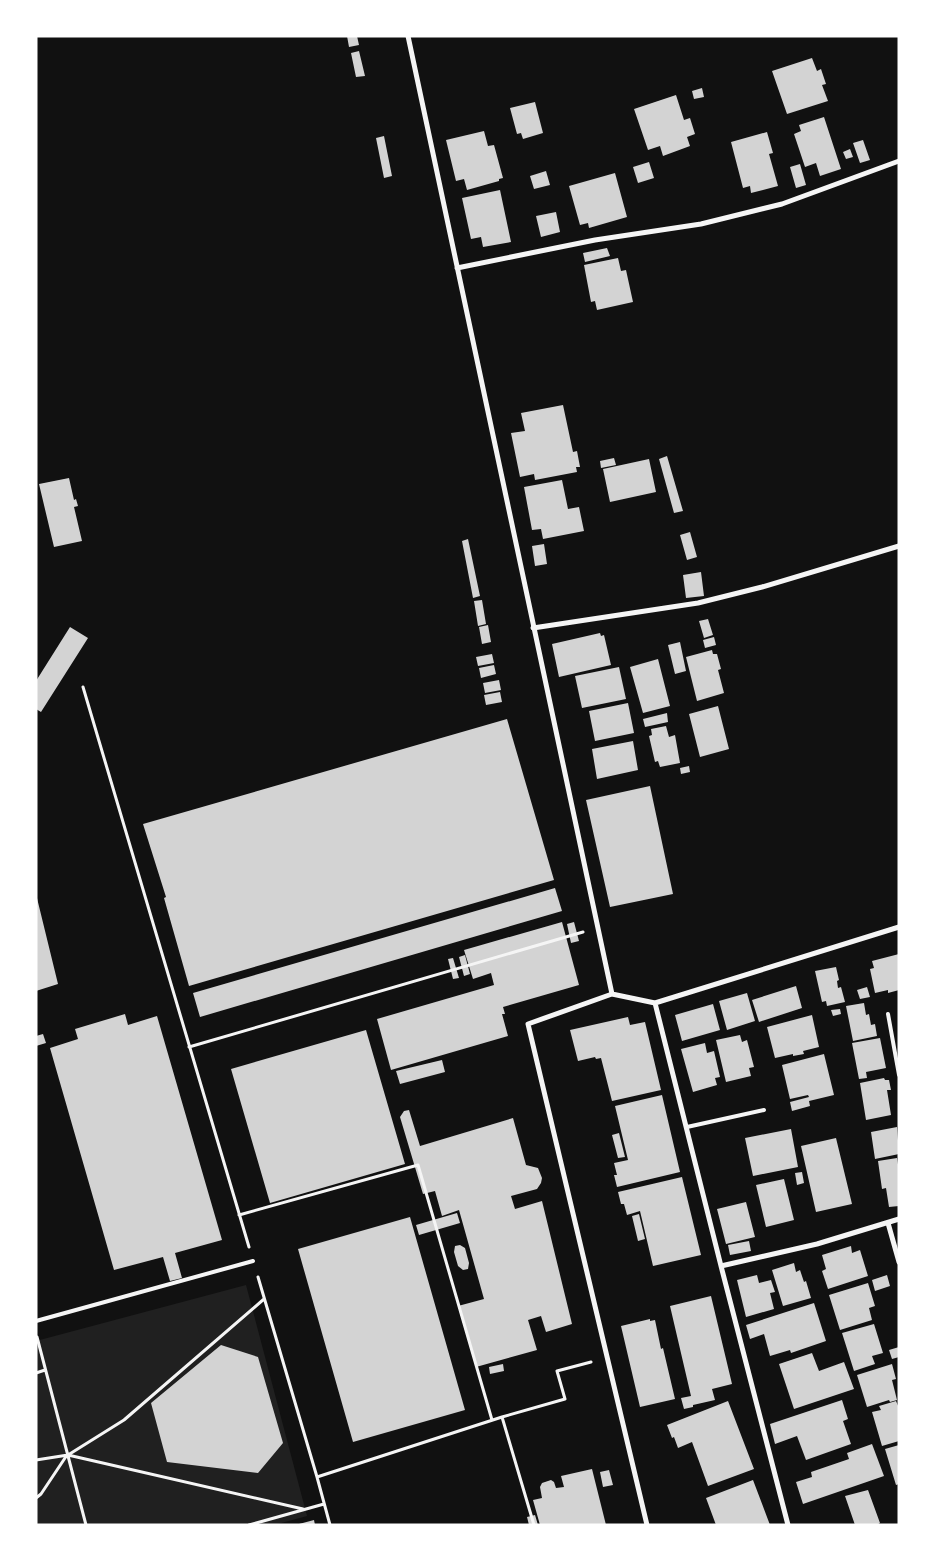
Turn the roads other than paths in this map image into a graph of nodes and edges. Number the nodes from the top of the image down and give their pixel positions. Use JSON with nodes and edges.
{"nodes":[{"id":1,"x":408,"y":36,"type":"edge"},
{"id":2,"x":899,"y":161,"type":"edge"},
{"id":3,"x":457,"y":268,"type":"junction"},
{"id":4,"x":899,"y":546,"type":"edge"},
{"id":5,"x":533,"y":628,"type":"junction"},
{"id":6,"x":899,"y":927,"type":"edge"},
{"id":7,"x":612,"y":994,"type":"junction"},
{"id":8,"x":655,"y":1003,"type":"junction"},
{"id":9,"x":888,"y":1014,"type":"dead end"},
{"id":10,"x":897,"y":1056,"type":"edge"},
{"id":11,"x":899,"y":1075,"type":"edge"},
{"id":12,"x":764,"y":1110,"type":"dead end"},
{"id":13,"x":687,"y":1127,"type":"junction"},
{"id":14,"x":899,"y":1219,"type":"edge"},
{"id":15,"x":888,"y":1223,"type":"junction"},
{"id":16,"x":253,"y":1261,"type":"road end"},
{"id":17,"x":899,"y":1262,"type":"edge"},
{"id":18,"x":721,"y":1266,"type":"junction"},
{"id":19,"x":36,"y":1321,"type":"edge"},
{"id":20,"x":647,"y":1525,"type":"edge"},
{"id":21,"x":788,"y":1525,"type":"edge"}],
"edges":[{"from":1,"to":3,"type":"street"},
{"from":2,"to":3,"type":"street"},
{"from":3,"to":5,"type":"street"},
{"from":4,"to":5,"type":"street"},
{"from":5,"to":7,"type":"street"},
{"from":6,"to":8,"type":"street"},
{"from":7,"to":8,"type":"street"},
{"from":7,"to":20,"type":"street"},
{"from":8,"to":13,"type":"street"},
{"from":9,"to":10,"type":"lane"},
{"from":10,"to":11,"type":"lane"},
{"from":12,"to":13,"type":"lane"},
{"from":13,"to":18,"type":"street"},
{"from":14,"to":15,"type":"street"},
{"from":15,"to":17,"type":"street"},
{"from":15,"to":18,"type":"street"},
{"from":16,"to":19,"type":"lane"},
{"from":18,"to":21,"type":"street"}]}
